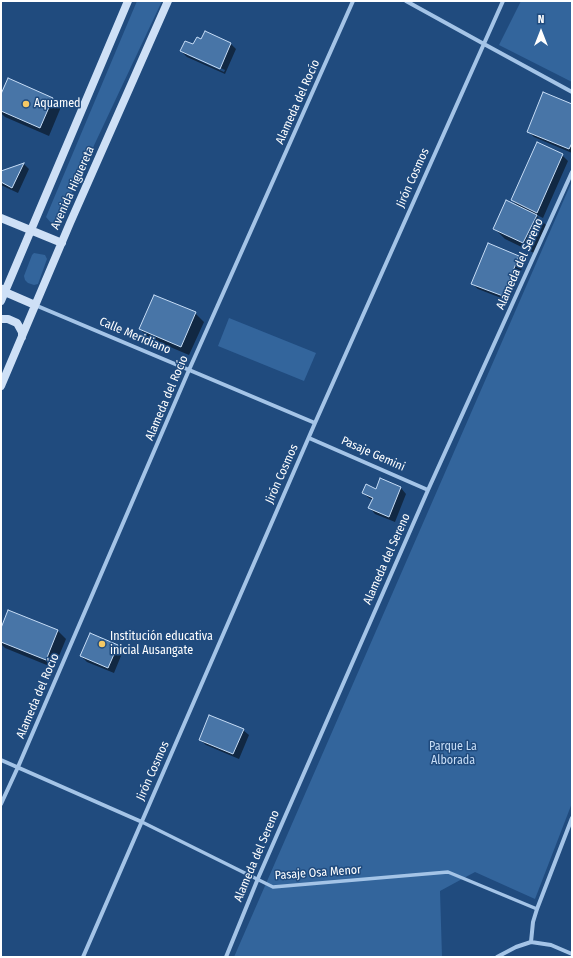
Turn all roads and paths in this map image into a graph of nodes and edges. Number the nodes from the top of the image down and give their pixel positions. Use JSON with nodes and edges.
{"nodes":[{"id":1,"x":128,"y":1,"type":"edge"},
{"id":2,"x":168,"y":1,"type":"edge"},
{"id":3,"x":353,"y":1,"type":"edge"},
{"id":4,"x":406,"y":1,"type":"edge"},
{"id":5,"x":503,"y":1,"type":"edge"},
{"id":6,"x":484,"y":44,"type":"junction"},
{"id":7,"x":572,"y":92,"type":"edge"},
{"id":8,"x":572,"y":172,"type":"edge"},
{"id":9,"x":1,"y":218,"type":"edge"},
{"id":10,"x":30,"y":230,"type":"junction"},
{"id":11,"x":62,"y":243,"type":"junction"},
{"id":12,"x":3,"y":290,"type":"edge"},
{"id":13,"x":1,"y":301,"type":"edge"},
{"id":14,"x":35,"y":305,"type":"junction"},
{"id":15,"x":1,"y":319,"type":"edge"},
{"id":16,"x":22,"y":338,"type":"junction"},
{"id":17,"x":189,"y":370,"type":"junction"},
{"id":18,"x":1,"y":386,"type":"edge"},
{"id":19,"x":315,"y":423,"type":"junction"},
{"id":20,"x":309,"y":438,"type":"junction"},
{"id":21,"x":428,"y":490,"type":"junction"},
{"id":22,"x":1,"y":760,"type":"edge"},
{"id":23,"x":18,"y":768,"type":"junction"},
{"id":24,"x":1,"y":804,"type":"edge"},
{"id":25,"x":572,"y":818,"type":"edge"},
{"id":26,"x":142,"y":822,"type":"junction"},
{"id":27,"x":258,"y":880,"type":"junction"},
{"id":28,"x":537,"y":909,"type":"junction"},
{"id":29,"x":531,"y":942,"type":"junction"},
{"id":30,"x":572,"y":954,"type":"edge"},
{"id":31,"x":83,"y":957,"type":"edge"},
{"id":32,"x":226,"y":957,"type":"edge"},
{"id":33,"x":497,"y":957,"type":"edge"}],
"edges":[{"from":1,"to":10,"type":"main road","name":"Avenida Higuereta"},
{"from":2,"to":11,"type":"main road","name":"Avenida Higuereta"},
{"from":3,"to":17,"type":"street","name":"Alameda del Rocío"},
{"from":4,"to":6,"type":"street"},
{"from":5,"to":6,"type":"street","name":"Jirón Cosmos"},
{"from":6,"to":7,"type":"street"},
{"from":6,"to":19,"type":"street","name":"Jirón Cosmos"},
{"from":8,"to":21,"type":"street","name":"Alameda del Sereno"},
{"from":9,"to":10,"type":"main road"},
{"from":10,"to":11,"type":"main road"},
{"from":10,"to":12,"type":"main road","name":"Avenida Higuereta"},
{"from":11,"to":14,"type":"main road","name":"Avenida Higuereta"},
{"from":12,"to":13,"type":"main road","name":"Avenida Higuereta"},
{"from":12,"to":14,"type":"main road"},
{"from":14,"to":16,"type":"main road","name":"Avenida Higuereta"},
{"from":14,"to":17,"type":"street","name":"Calle Meridiano"},
{"from":15,"to":16,"type":"main road"},
{"from":16,"to":18,"type":"main road","name":"Avenida Higuereta"},
{"from":17,"to":19,"type":"street","name":"Calle Meridiano"},
{"from":17,"to":23,"type":"street","name":"Alameda del Rocío"},
{"from":19,"to":20,"type":"street","name":"Jirón Cosmos"},
{"from":20,"to":21,"type":"street","name":"Pasaje Gemini"},
{"from":20,"to":26,"type":"street","name":"Jirón Cosmos"},
{"from":21,"to":27,"type":"street","name":"Alameda del Sereno"},
{"from":22,"to":23,"type":"street","name":"Pasaje Osa Menor"},
{"from":23,"to":24,"type":"street","name":"Alameda del Rocío"},
{"from":23,"to":26,"type":"street","name":"Pasaje Osa Menor"},
{"from":25,"to":28,"type":"street"},
{"from":26,"to":27,"type":"street","name":"Pasaje Osa Menor"},
{"from":26,"to":31,"type":"street","name":"Jirón Cosmos"},
{"from":27,"to":28,"type":"street","name":"Pasaje Osa Menor"},
{"from":27,"to":32,"type":"street","name":"Alameda del Sereno"},
{"from":28,"to":29,"type":"street"},
{"from":29,"to":30,"type":"street"},
{"from":29,"to":33,"type":"street"}]}
